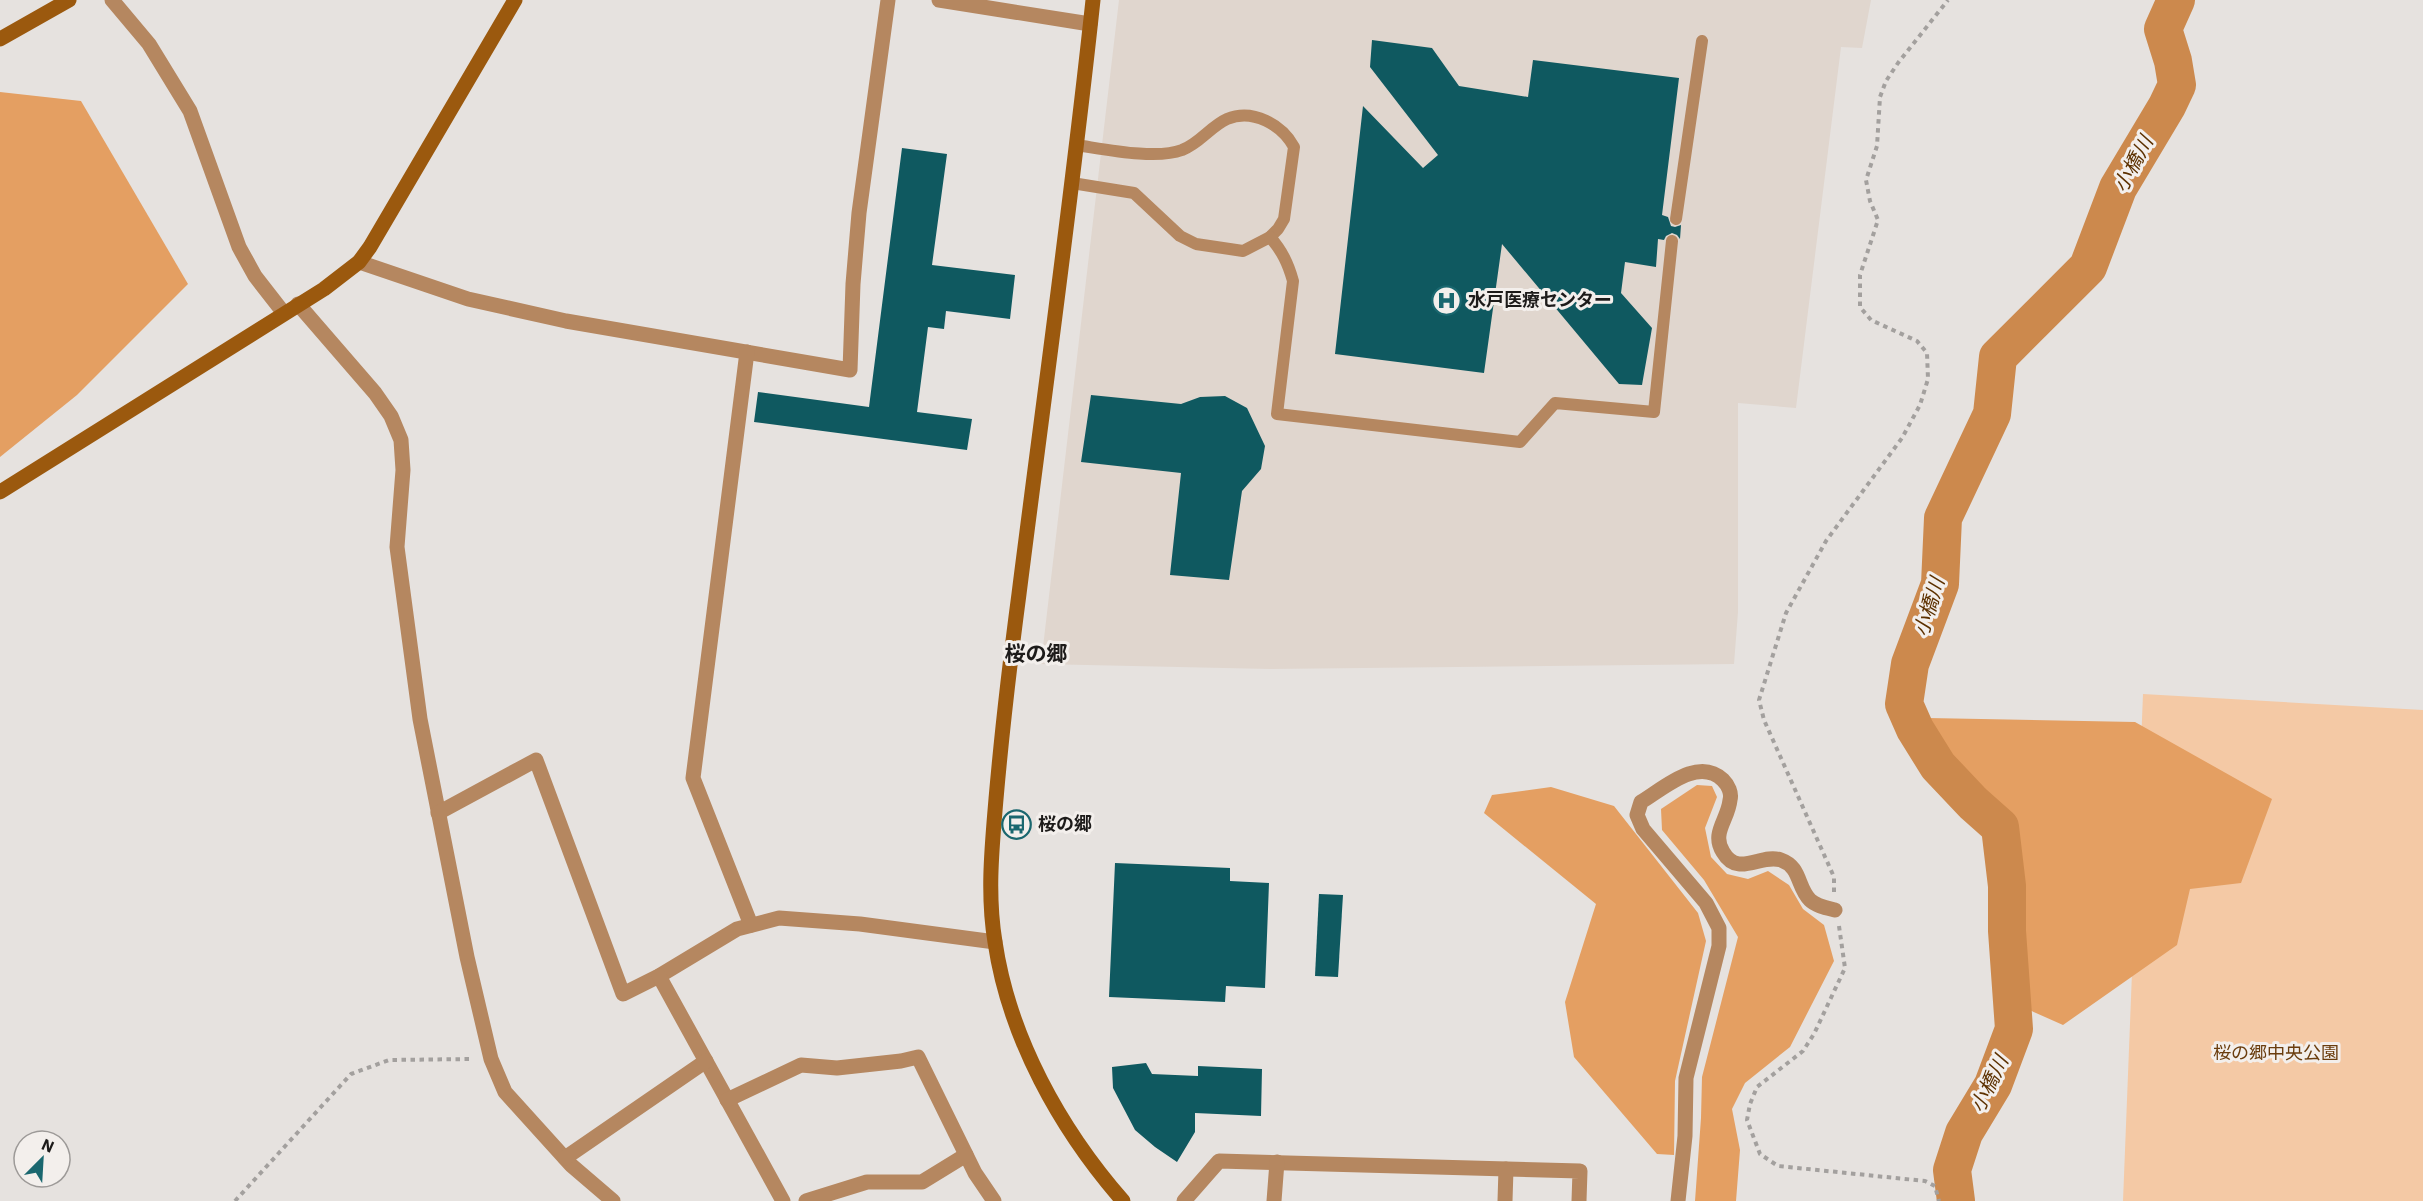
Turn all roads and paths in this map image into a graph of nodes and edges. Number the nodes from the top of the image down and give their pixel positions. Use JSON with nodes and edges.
{"nodes":[{"id":1,"x":69,"y":0,"type":"edge"},
{"id":2,"x":112,"y":0,"type":"edge"},
{"id":3,"x":515,"y":0,"type":"edge"},
{"id":4,"x":888,"y":0,"type":"edge"},
{"id":5,"x":939,"y":0,"type":"edge"},
{"id":6,"x":1093,"y":0,"type":"edge"},
{"id":7,"x":1948,"y":0,"type":"edge"},
{"id":8,"x":1090,"y":24,"type":"junction"},
{"id":9,"x":0,"y":39,"type":"edge"},
{"id":10,"x":1702,"y":41,"type":"dead end"},
{"id":11,"x":1076,"y":146,"type":"junction"},
{"id":12,"x":1072,"y":183,"type":"junction"},
{"id":13,"x":1676,"y":219,"type":"dead end"},
{"id":14,"x":1270,"y":237,"type":"junction"},
{"id":15,"x":1672,"y":241,"type":"dead end"},
{"id":16,"x":359,"y":262,"type":"junction"},
{"id":17,"x":298,"y":304,"type":"junction"},
{"id":18,"x":283,"y":312,"type":"junction"},
{"id":19,"x":747,"y":352,"type":"junction"},
{"id":20,"x":0,"y":492,"type":"edge"},
{"id":21,"x":438,"y":813,"type":"junction"},
{"id":22,"x":1835,"y":910,"type":"junction"},
{"id":23,"x":751,"y":925,"type":"junction"},
{"id":24,"x":995,"y":942,"type":"junction"},
{"id":25,"x":659,"y":976,"type":"junction"},
{"id":26,"x":491,"y":1059,"type":"junction"},
{"id":27,"x":706,"y":1061,"type":"junction"},
{"id":28,"x":728,"y":1100,"type":"junction"},
{"id":29,"x":966,"y":1155,"type":"junction"},
{"id":30,"x":565,"y":1158,"type":"junction"},
{"id":31,"x":1277,"y":1162,"type":"junction"},
{"id":32,"x":1506,"y":1169,"type":"junction"},
{"id":33,"x":235,"y":1201,"type":"edge"},
{"id":34,"x":613,"y":1201,"type":"edge"},
{"id":35,"x":783,"y":1201,"type":"edge"},
{"id":36,"x":806,"y":1201,"type":"edge"},
{"id":37,"x":994,"y":1201,"type":"edge"},
{"id":38,"x":1124,"y":1201,"type":"edge"},
{"id":39,"x":1184,"y":1201,"type":"edge"},
{"id":40,"x":1274,"y":1201,"type":"edge"},
{"id":41,"x":1505,"y":1201,"type":"edge"},
{"id":42,"x":1579,"y":1201,"type":"edge"},
{"id":43,"x":1678,"y":1201,"type":"edge"},
{"id":44,"x":1939,"y":1201,"type":"edge"}],
"edges":[{"from":1,"to":9,"type":"street"},
{"from":2,"to":18,"type":"street"},
{"from":3,"to":16,"type":"street"},
{"from":4,"to":19,"type":"street"},
{"from":5,"to":8,"type":"street"},
{"from":6,"to":8,"type":"street"},
{"from":7,"to":22,"type":"path"},
{"from":8,"to":11,"type":"street"},
{"from":10,"to":13,"type":"lane"},
{"from":11,"to":12,"type":"street"},
{"from":11,"to":14,"type":"lane"},
{"from":12,"to":14,"type":"lane"},
{"from":12,"to":24,"type":"street"},
{"from":14,"to":15,"type":"lane"},
{"from":16,"to":17,"type":"street"},
{"from":16,"to":19,"type":"street"},
{"from":17,"to":18,"type":"street"},
{"from":17,"to":21,"type":"street"},
{"from":18,"to":20,"type":"street"},
{"from":19,"to":23,"type":"street"},
{"from":21,"to":25,"type":"street"},
{"from":21,"to":26,"type":"street"},
{"from":22,"to":43,"type":"street"},
{"from":22,"to":44,"type":"path"},
{"from":23,"to":24,"type":"street"},
{"from":23,"to":25,"type":"street"},
{"from":24,"to":38,"type":"street"},
{"from":25,"to":27,"type":"street"},
{"from":26,"to":30,"type":"street"},
{"from":26,"to":33,"type":"path"},
{"from":27,"to":28,"type":"street"},
{"from":27,"to":30,"type":"street"},
{"from":28,"to":29,"type":"street"},
{"from":28,"to":35,"type":"street"},
{"from":29,"to":36,"type":"street"},
{"from":29,"to":37,"type":"street"},
{"from":30,"to":34,"type":"street"},
{"from":31,"to":32,"type":"street"},
{"from":31,"to":39,"type":"street"},
{"from":31,"to":40,"type":"street"},
{"from":32,"to":41,"type":"street"},
{"from":32,"to":42,"type":"street"}]}
